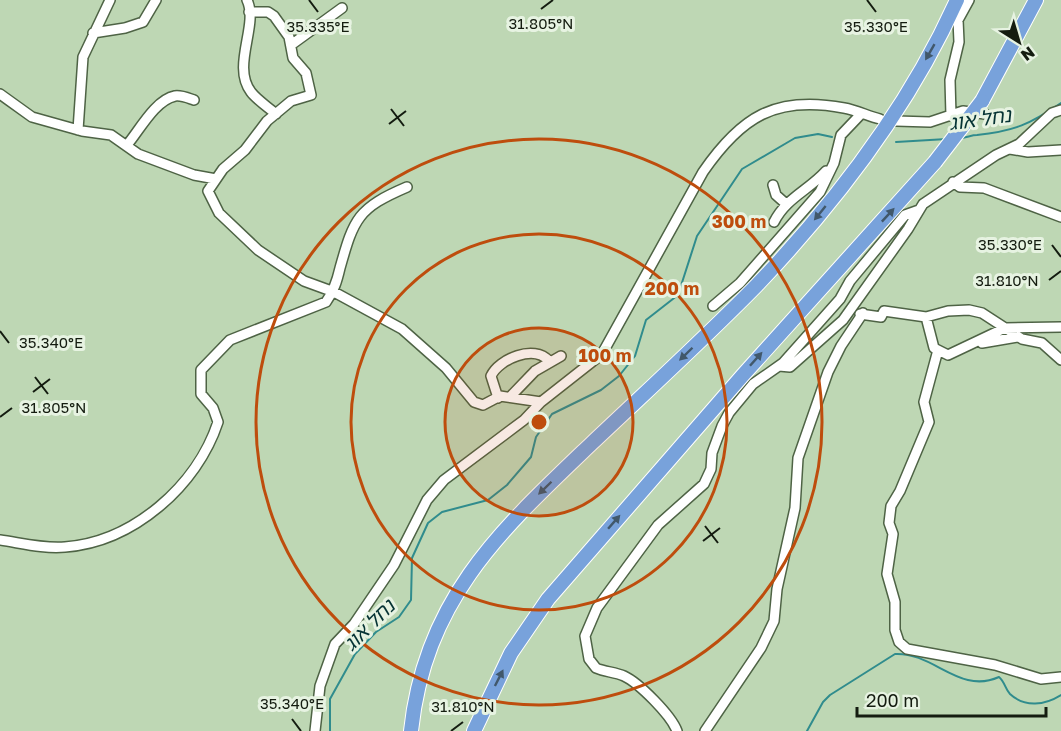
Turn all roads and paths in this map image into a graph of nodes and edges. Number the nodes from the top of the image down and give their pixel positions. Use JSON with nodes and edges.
{"nodes":[{"id":1,"x":110,"y":0,"type":"edge"},
{"id":2,"x":156,"y":0,"type":"edge"},
{"id":3,"x":247,"y":0,"type":"edge"},
{"id":4,"x":957,"y":0,"type":"edge"},
{"id":5,"x":969,"y":0,"type":"edge"},
{"id":6,"x":1036,"y":0,"type":"edge"},
{"id":7,"x":342,"y":8,"type":"dead end"},
{"id":8,"x":249,"y":12,"type":"junction"},
{"id":9,"x":93,"y":33,"type":"junction"},
{"id":10,"x":291,"y":45,"type":"junction"},
{"id":11,"x":0,"y":94,"type":"edge"},
{"id":12,"x":194,"y":100,"type":"dead end"},
{"id":13,"x":984,"y":107,"type":"junction"},
{"id":14,"x":1061,"y":110,"type":"edge"},
{"id":15,"x":276,"y":114,"type":"junction"},
{"id":16,"x":861,"y":114,"type":"junction"},
{"id":17,"x":951,"y":116,"type":"junction"},
{"id":18,"x":880,"y":119,"type":"dead end"},
{"id":19,"x":896,"y":122,"type":"dead end"},
{"id":20,"x":78,"y":130,"type":"junction"},
{"id":21,"x":127,"y":145,"type":"junction"},
{"id":22,"x":1009,"y":149,"type":"junction"},
{"id":23,"x":1061,"y":150,"type":"edge"},
{"id":24,"x":834,"y":163,"type":"junction"},
{"id":25,"x":216,"y":179,"type":"junction"},
{"id":26,"x":953,"y":182,"type":"junction"},
{"id":27,"x":772,"y":185,"type":"dead end"},
{"id":28,"x":407,"y":187,"type":"dead end"},
{"id":29,"x":785,"y":203,"type":"junction"},
{"id":30,"x":919,"y":210,"type":"junction"},
{"id":31,"x":1061,"y":217,"type":"edge"},
{"id":32,"x":774,"y":222,"type":"dead end"},
{"id":33,"x":333,"y":292,"type":"junction"},
{"id":34,"x":713,"y":306,"type":"dead end"},
{"id":35,"x":863,"y":313,"type":"junction"},
{"id":36,"x":926,"y":317,"type":"junction"},
{"id":37,"x":843,"y":320,"type":"junction"},
{"id":38,"x":1061,"y":327,"type":"edge"},
{"id":39,"x":1005,"y":328,"type":"junction"},
{"id":40,"x":1018,"y":337,"type":"junction"},
{"id":41,"x":970,"y":344,"type":"junction"},
{"id":42,"x":938,"y":350,"type":"junction"},
{"id":43,"x":561,"y":356,"type":"dead end"},
{"id":44,"x":1061,"y":360,"type":"edge"},
{"id":45,"x":549,"y":361,"type":"junction"},
{"id":46,"x":779,"y":366,"type":"junction"},
{"id":47,"x":510,"y":397,"type":"junction"},
{"id":48,"x":498,"y":398,"type":"junction"},
{"id":49,"x":541,"y":402,"type":"junction"},
{"id":50,"x":0,"y":540,"type":"edge"},
{"id":51,"x":1061,"y":677,"type":"edge"},
{"id":52,"x":315,"y":731,"type":"edge"},
{"id":53,"x":411,"y":731,"type":"edge"},
{"id":54,"x":474,"y":731,"type":"edge"},
{"id":55,"x":677,"y":731,"type":"edge"},
{"id":56,"x":705,"y":731,"type":"edge"}],
"edges":[{"from":1,"to":9,"type":"street"},
{"from":2,"to":9,"type":"street"},
{"from":3,"to":8,"type":"street"},
{"from":4,"to":53,"type":"highway","one_way":true},
{"from":5,"to":17,"type":"street"},
{"from":6,"to":13,"type":"highway"},
{"from":7,"to":10,"type":"street"},
{"from":8,"to":10,"type":"street"},
{"from":8,"to":15,"type":"street"},
{"from":9,"to":20,"type":"street"},
{"from":10,"to":15,"type":"street"},
{"from":11,"to":20,"type":"street"},
{"from":12,"to":21,"type":"street"},
{"from":13,"to":17,"type":"street"},
{"from":54,"to":13,"type":"highway","one_way":true,"bridge":true},
{"from":14,"to":22,"type":"street"},
{"from":15,"to":25,"type":"street"},
{"from":16,"to":18,"type":"street"},
{"from":16,"to":24,"type":"street"},
{"from":16,"to":49,"type":"street"},
{"from":17,"to":19,"type":"street"},
{"from":20,"to":21,"type":"street"},
{"from":21,"to":25,"type":"street"},
{"from":22,"to":23,"type":"street"},
{"from":22,"to":26,"type":"street"},
{"from":24,"to":29,"type":"street"},
{"from":24,"to":34,"type":"street"},
{"from":25,"to":33,"type":"street"},
{"from":26,"to":30,"type":"street"},
{"from":26,"to":31,"type":"street"},
{"from":27,"to":29,"type":"street"},
{"from":28,"to":33,"type":"street"},
{"from":29,"to":32,"type":"street"},
{"from":30,"to":37,"type":"street"},
{"from":30,"to":46,"type":"street"},
{"from":33,"to":48,"type":"street"},
{"from":33,"to":50,"type":"street"},
{"from":35,"to":36,"type":"street"},
{"from":35,"to":37,"type":"street"},
{"from":35,"to":56,"type":"street"},
{"from":36,"to":39,"type":"street"},
{"from":36,"to":42,"type":"street"},
{"from":37,"to":46,"type":"street"},
{"from":38,"to":39,"type":"street"},
{"from":39,"to":40,"type":"street"},
{"from":39,"to":41,"type":"street"},
{"from":40,"to":41,"type":"street"},
{"from":40,"to":44,"type":"street"},
{"from":41,"to":42,"type":"street"},
{"from":42,"to":51,"type":"street"},
{"from":43,"to":45,"type":"street"},
{"from":45,"to":47,"type":"street"},
{"from":45,"to":48,"type":"street"},
{"from":46,"to":55,"type":"street"},
{"from":47,"to":48,"type":"street"},
{"from":47,"to":49,"type":"street"},
{"from":49,"to":52,"type":"street"}]}
